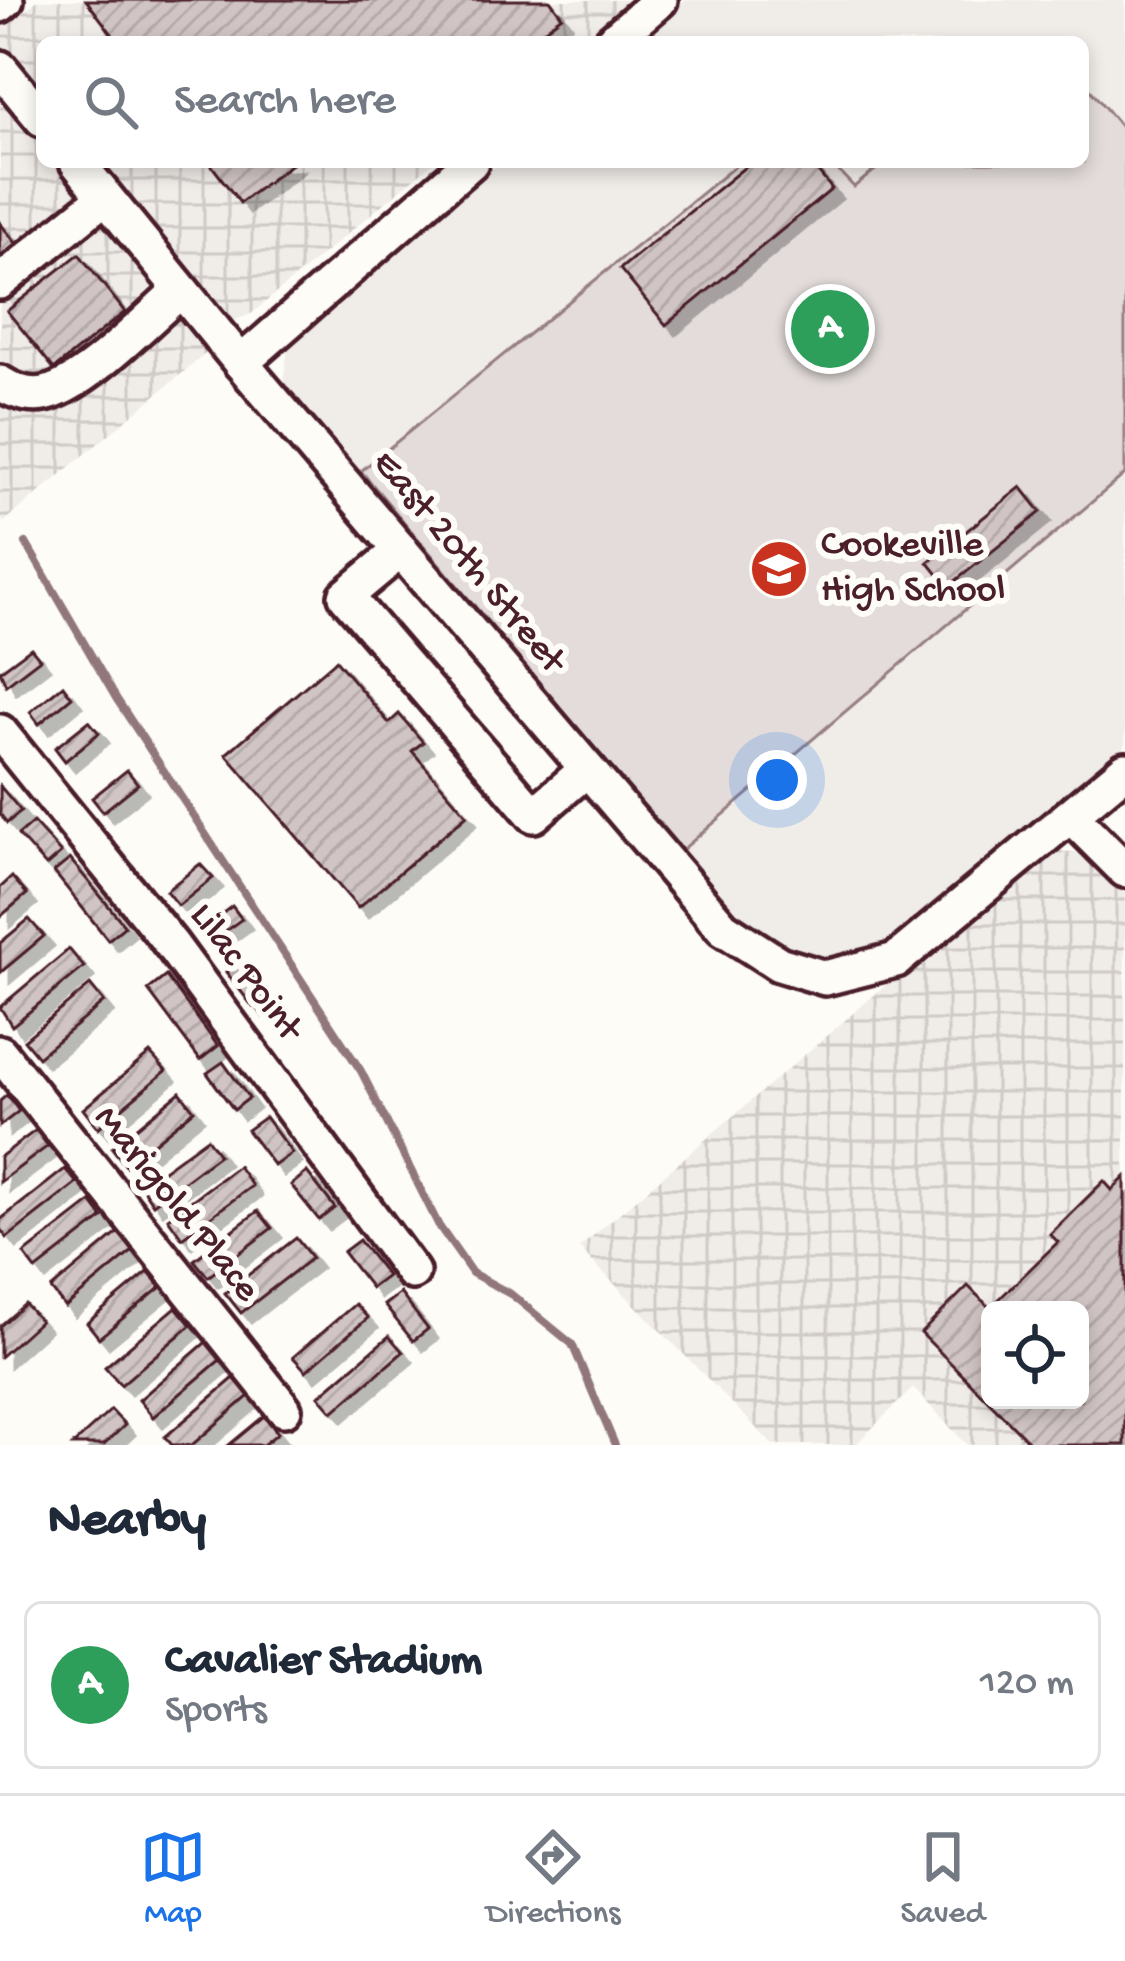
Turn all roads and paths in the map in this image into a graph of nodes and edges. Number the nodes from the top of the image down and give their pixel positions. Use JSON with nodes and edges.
{"nodes":[{"id":1,"x":660,"y":0,"type":"edge"},
{"id":2,"x":618,"y":36,"type":"edge"},
{"id":3,"x":2,"y":74,"type":"edge"},
{"id":4,"x":36,"y":112,"type":"edge"},
{"id":5,"x":82,"y":168,"type":"edge"},
{"id":6,"x":465,"y":168,"type":"edge"},
{"id":7,"x":105,"y":196,"type":"junction"},
{"id":8,"x":0,"y":282,"type":"edge"},
{"id":9,"x":182,"y":290,"type":"junction"},
{"id":10,"x":241,"y":363,"type":"junction"},
{"id":11,"x":0,"y":383,"type":"edge"},
{"id":12,"x":400,"y":550,"type":"junction"},
{"id":13,"x":0,"y":732,"type":"edge"},
{"id":14,"x":587,"y":769,"type":"junction"},
{"id":15,"x":1125,"y":770,"type":"edge"},
{"id":16,"x":1070,"y":816,"type":"junction"},
{"id":17,"x":1125,"y":870,"type":"edge"},
{"id":18,"x":0,"y":1053,"type":"edge"},
{"id":19,"x":412,"y":1272,"type":"dead end"},
{"id":20,"x":284,"y":1409,"type":"dead end"}],
"edges":[{"from":1,"to":2,"type":"street"},
{"from":3,"to":4,"type":"street"},
{"from":5,"to":7,"type":"street","name":"East 20th Street"},
{"from":6,"to":10,"type":"street"},
{"from":7,"to":8,"type":"street"},
{"from":7,"to":9,"type":"street","name":"East 20th Street"},
{"from":9,"to":10,"type":"street","name":"East 20th Street"},
{"from":9,"to":11,"type":"street"},
{"from":10,"to":12,"type":"street","name":"East 20th Street"},
{"from":12,"to":14,"type":"street","name":"East 20th Street"},
{"from":12,"to":14,"type":"street"},
{"from":13,"to":19,"type":"street","name":"Lilac Point"},
{"from":14,"to":16,"type":"street","name":"East 20th Street"},
{"from":15,"to":16,"type":"street"},
{"from":16,"to":17,"type":"street"},
{"from":18,"to":20,"type":"street","name":"Marigold Place"}]}
